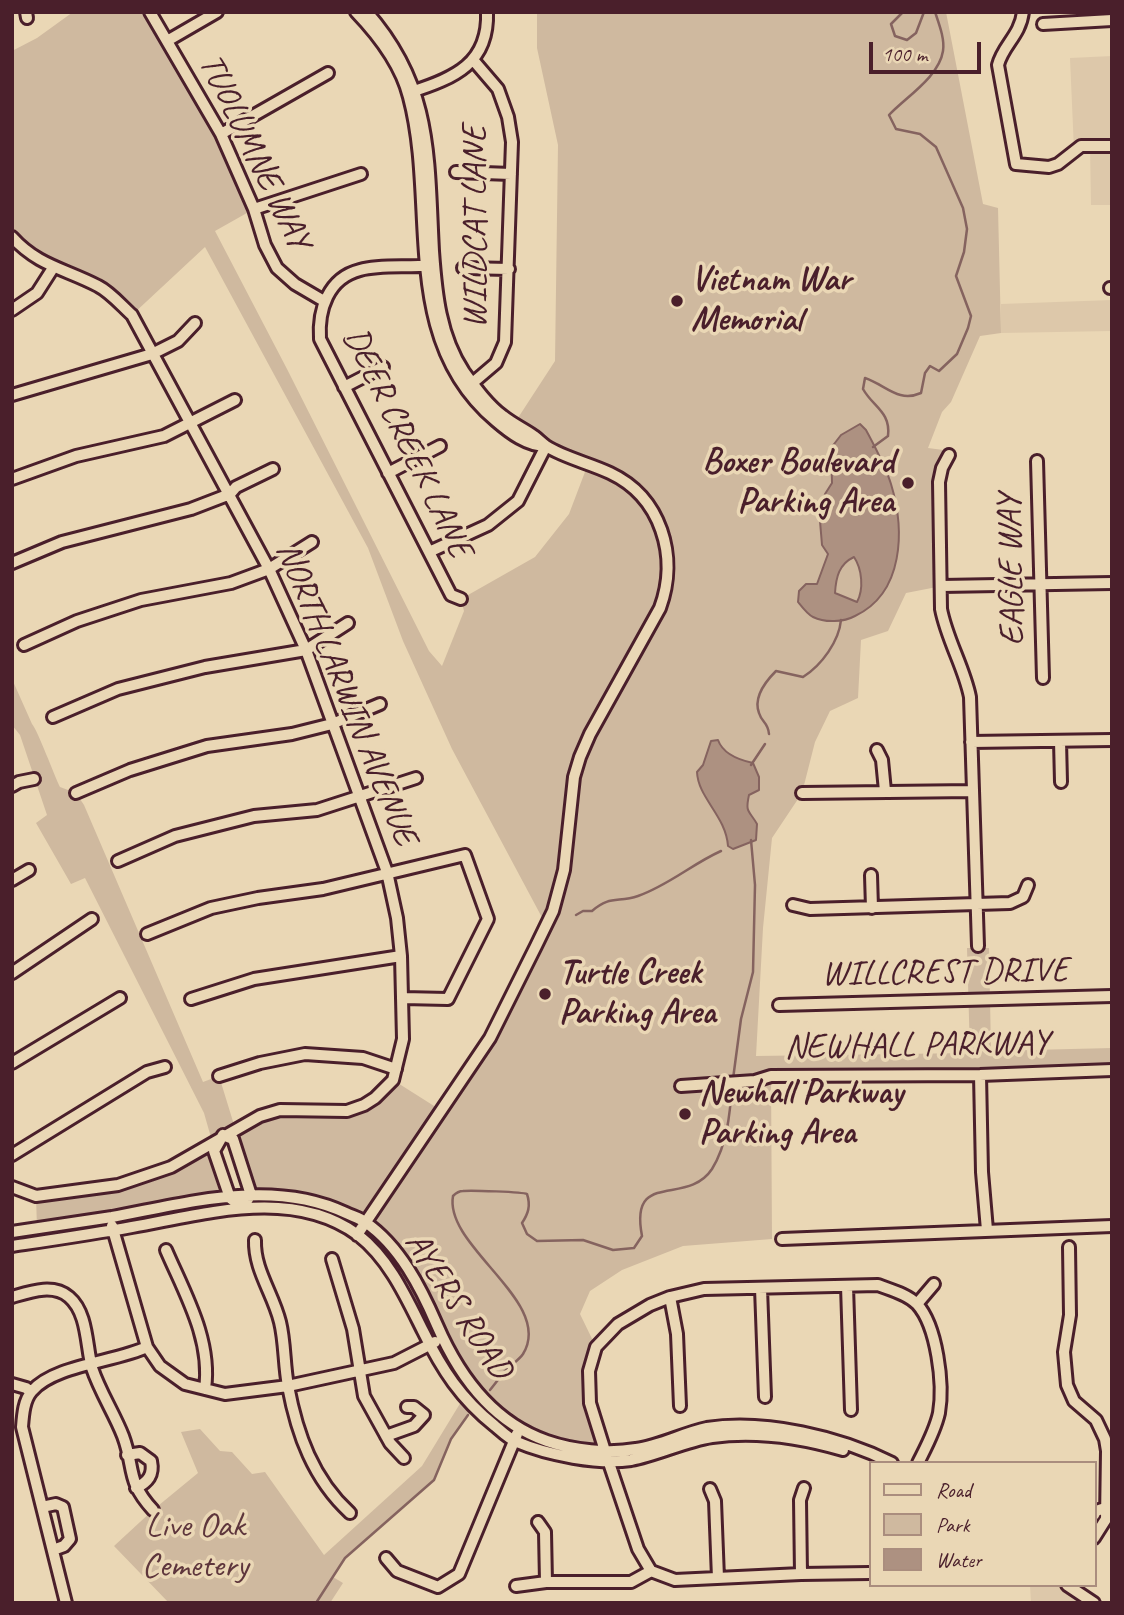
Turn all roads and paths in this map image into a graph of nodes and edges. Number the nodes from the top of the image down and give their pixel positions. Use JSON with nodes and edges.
{"nodes":[{"id":1,"x":150,"y":12,"type":"edge"},
{"id":2,"x":216,"y":12,"type":"edge"},
{"id":3,"x":356,"y":12,"type":"edge"},
{"id":4,"x":367,"y":12,"type":"edge"},
{"id":5,"x":487,"y":12,"type":"edge"},
{"id":6,"x":1023,"y":12,"type":"edge"},
{"id":7,"x":1112,"y":20,"type":"edge"},
{"id":8,"x":1042,"y":24,"type":"dead end"},
{"id":9,"x":167,"y":40,"type":"junction"},
{"id":10,"x":474,"y":61,"type":"junction"},
{"id":11,"x":328,"y":73,"type":"dead end"},
{"id":12,"x":412,"y":91,"type":"junction"},
{"id":13,"x":221,"y":134,"type":"junction"},
{"id":14,"x":1112,"y":146,"type":"edge"},
{"id":15,"x":456,"y":172,"type":"dead end"},
{"id":16,"x":361,"y":174,"type":"dead end"},
{"id":17,"x":511,"y":174,"type":"junction"},
{"id":18,"x":254,"y":209,"type":"junction"},
{"id":19,"x":12,"y":237,"type":"edge"},
{"id":20,"x":430,"y":265,"type":"junction"},
{"id":21,"x":53,"y":268,"type":"junction"},
{"id":22,"x":463,"y":268,"type":"dead end"},
{"id":23,"x":509,"y":269,"type":"junction"},
{"id":24,"x":324,"y":301,"type":"junction"},
{"id":25,"x":12,"y":310,"type":"edge"},
{"id":26,"x":195,"y":323,"type":"dead end"},
{"id":27,"x":152,"y":354,"type":"junction"},
{"id":28,"x":383,"y":366,"type":"dead end"},
{"id":29,"x":469,"y":386,"type":"junction"},
{"id":30,"x":344,"y":387,"type":"junction"},
{"id":31,"x":12,"y":395,"type":"edge"},
{"id":32,"x":235,"y":400,"type":"dead end"},
{"id":33,"x":191,"y":424,"type":"junction"},
{"id":34,"x":440,"y":446,"type":"dead end"},
{"id":35,"x":546,"y":446,"type":"junction"},
{"id":36,"x":949,"y":455,"type":"dead end"},
{"id":37,"x":1037,"y":461,"type":"dead end"},
{"id":38,"x":273,"y":469,"type":"dead end"},
{"id":39,"x":388,"y":473,"type":"junction"},
{"id":40,"x":12,"y":479,"type":"edge"},
{"id":41,"x":230,"y":494,"type":"junction"},
{"id":42,"x":312,"y":542,"type":"dead end"},
{"id":43,"x":429,"y":552,"type":"junction"},
{"id":44,"x":12,"y":563,"type":"edge"},
{"id":45,"x":269,"y":569,"type":"junction"},
{"id":46,"x":1112,"y":583,"type":"edge"},
{"id":47,"x":1040,"y":585,"type":"junction"},
{"id":48,"x":942,"y":586,"type":"junction"},
{"id":49,"x":461,"y":599,"type":"dead end"},
{"id":50,"x":348,"y":623,"type":"dead end"},
{"id":51,"x":24,"y":645,"type":"dead end"},
{"id":52,"x":306,"y":650,"type":"junction"},
{"id":53,"x":1043,"y":678,"type":"dead end"},
{"id":54,"x":380,"y":704,"type":"dead end"},
{"id":55,"x":53,"y":717,"type":"dead end"},
{"id":56,"x":332,"y":724,"type":"junction"},
{"id":57,"x":1112,"y":740,"type":"edge"},
{"id":58,"x":1060,"y":741,"type":"junction"},
{"id":59,"x":971,"y":742,"type":"junction"},
{"id":60,"x":877,"y":750,"type":"dead end"},
{"id":61,"x":416,"y":778,"type":"dead end"},
{"id":62,"x":34,"y":779,"type":"dead end"},
{"id":63,"x":1061,"y":782,"type":"dead end"},
{"id":64,"x":12,"y":786,"type":"edge"},
{"id":65,"x":973,"y":791,"type":"junction"},
{"id":66,"x":885,"y":792,"type":"junction"},
{"id":67,"x":76,"y":793,"type":"dead end"},
{"id":68,"x":802,"y":793,"type":"dead end"},
{"id":69,"x":358,"y":797,"type":"junction"},
{"id":70,"x":118,"y":861,"type":"dead end"},
{"id":71,"x":29,"y":870,"type":"dead end"},
{"id":72,"x":387,"y":872,"type":"junction"},
{"id":73,"x":871,"y":876,"type":"dead end"},
{"id":74,"x":12,"y":880,"type":"edge"},
{"id":75,"x":1028,"y":885,"type":"dead end"},
{"id":76,"x":977,"y":904,"type":"junction"},
{"id":77,"x":793,"y":905,"type":"dead end"},
{"id":78,"x":872,"y":908,"type":"junction"},
{"id":79,"x":92,"y":919,"type":"dead end"},
{"id":80,"x":147,"y":934,"type":"dead end"},
{"id":81,"x":978,"y":946,"type":"dead end"},
{"id":82,"x":401,"y":956,"type":"junction"},
{"id":83,"x":12,"y":973,"type":"edge"},
{"id":84,"x":1112,"y":996,"type":"edge"},
{"id":85,"x":120,"y":998,"type":"dead end"},
{"id":86,"x":403,"y":998,"type":"junction"},
{"id":87,"x":191,"y":999,"type":"dead end"},
{"id":88,"x":779,"y":1005,"type":"dead end"},
{"id":89,"x":12,"y":1063,"type":"edge"},
{"id":90,"x":165,"y":1067,"type":"dead end"},
{"id":91,"x":396,"y":1069,"type":"junction"},
{"id":92,"x":1112,"y":1070,"type":"edge"},
{"id":93,"x":980,"y":1075,"type":"junction"},
{"id":94,"x":219,"y":1076,"type":"dead end"},
{"id":95,"x":681,"y":1086,"type":"dead end"},
{"id":96,"x":223,"y":1135,"type":"junction"},
{"id":97,"x":12,"y":1154,"type":"edge"},
{"id":98,"x":12,"y":1186,"type":"edge"},
{"id":99,"x":251,"y":1195,"type":"junction"},
{"id":100,"x":230,"y":1198,"type":"junction"},
{"id":101,"x":242,"y":1207,"type":"junction"},
{"id":102,"x":110,"y":1217,"type":"junction"},
{"id":103,"x":365,"y":1222,"type":"junction"},
{"id":104,"x":1112,"y":1226,"type":"edge"},
{"id":105,"x":113,"y":1230,"type":"junction"},
{"id":106,"x":988,"y":1230,"type":"junction"},
{"id":107,"x":12,"y":1232,"type":"edge"},
{"id":108,"x":357,"y":1235,"type":"junction"},
{"id":109,"x":782,"y":1239,"type":"dead end"},
{"id":110,"x":255,"y":1240,"type":"dead end"},
{"id":111,"x":12,"y":1246,"type":"edge"},
{"id":112,"x":1069,"y":1247,"type":"dead end"},
{"id":113,"x":166,"y":1250,"type":"dead end"},
{"id":114,"x":332,"y":1259,"type":"dead end"},
{"id":115,"x":934,"y":1284,"type":"dead end"},
{"id":116,"x":847,"y":1286,"type":"junction"},
{"id":117,"x":761,"y":1288,"type":"junction"},
{"id":118,"x":12,"y":1297,"type":"edge"},
{"id":119,"x":670,"y":1297,"type":"junction"},
{"id":120,"x":917,"y":1304,"type":"junction"},
{"id":121,"x":443,"y":1338,"type":"junction"},
{"id":122,"x":429,"y":1344,"type":"junction"},
{"id":123,"x":147,"y":1347,"type":"junction"},
{"id":124,"x":91,"y":1365,"type":"junction"},
{"id":125,"x":362,"y":1371,"type":"junction"},
{"id":126,"x":12,"y":1384,"type":"edge"},
{"id":127,"x":288,"y":1386,"type":"junction"},
{"id":128,"x":205,"y":1389,"type":"junction"},
{"id":129,"x":31,"y":1392,"type":"junction"},
{"id":130,"x":765,"y":1396,"type":"dead end"},
{"id":131,"x":680,"y":1406,"type":"dead end"},
{"id":132,"x":407,"y":1407,"type":"dead end"},
{"id":133,"x":851,"y":1410,"type":"dead end"},
{"id":134,"x":519,"y":1428,"type":"junction"},
{"id":135,"x":386,"y":1436,"type":"junction"},
{"id":136,"x":514,"y":1441,"type":"junction"},
{"id":137,"x":127,"y":1455,"type":"junction"},
{"id":138,"x":607,"y":1456,"type":"junction"},
{"id":139,"x":404,"y":1458,"type":"dead end"},
{"id":140,"x":877,"y":1461,"type":"edge"},
{"id":141,"x":888,"y":1461,"type":"edge"},
{"id":142,"x":919,"y":1461,"type":"edge"},
{"id":143,"x":136,"y":1488,"type":"junction"},
{"id":144,"x":804,"y":1488,"type":"dead end"},
{"id":145,"x":710,"y":1489,"type":"dead end"},
{"id":146,"x":42,"y":1507,"type":"junction"},
{"id":147,"x":1105,"y":1508,"type":"junction"},
{"id":148,"x":153,"y":1510,"type":"dead end"},
{"id":149,"x":1096,"y":1511,"type":"edge"},
{"id":150,"x":350,"y":1513,"type":"dead end"},
{"id":151,"x":538,"y":1522,"type":"dead end"},
{"id":152,"x":1096,"y":1535,"type":"edge"},
{"id":153,"x":53,"y":1550,"type":"junction"},
{"id":154,"x":386,"y":1558,"type":"dead end"},
{"id":155,"x":651,"y":1571,"type":"junction"},
{"id":156,"x":801,"y":1573,"type":"junction"},
{"id":157,"x":869,"y":1573,"type":"edge"},
{"id":158,"x":718,"y":1578,"type":"junction"},
{"id":159,"x":546,"y":1582,"type":"junction"},
{"id":160,"x":516,"y":1586,"type":"dead end"},
{"id":161,"x":1070,"y":1587,"type":"edge"},
{"id":162,"x":66,"y":1603,"type":"edge"},
{"id":163,"x":1094,"y":1603,"type":"edge"}],
"edges":[{"from":1,"to":9,"type":"street","name":"TUOLUMNE WAY"},
{"from":2,"to":9,"type":"street"},
{"from":3,"to":12,"type":"street"},
{"from":4,"to":12,"type":"street"},
{"from":5,"to":10,"type":"street"},
{"from":6,"to":14,"type":"street"},
{"from":7,"to":8,"type":"street"},
{"from":9,"to":13,"type":"street","name":"TUOLUMNE WAY"},
{"from":10,"to":12,"type":"street"},
{"from":10,"to":17,"type":"street","name":"WILDCAT LANE"},
{"from":11,"to":13,"type":"street"},
{"from":12,"to":20,"type":"street"},
{"from":13,"to":18,"type":"street","name":"TUOLUMNE WAY"},
{"from":15,"to":17,"type":"street"},
{"from":16,"to":18,"type":"street"},
{"from":17,"to":23,"type":"street","name":"WILDCAT LANE"},
{"from":18,"to":24,"type":"street","name":"TUOLUMNE WAY"},
{"from":19,"to":21,"type":"street","name":"NORTH LARWIN AVENUE"},
{"from":20,"to":24,"type":"street","name":"DEER CREEK LANE"},
{"from":20,"to":29,"type":"street"},
{"from":21,"to":25,"type":"street"},
{"from":21,"to":27,"type":"street","name":"NORTH LARWIN AVENUE"},
{"from":22,"to":23,"type":"street"},
{"from":23,"to":29,"type":"street","name":"WILDCAT LANE"},
{"from":24,"to":30,"type":"street","name":"DEER CREEK LANE"},
{"from":26,"to":27,"type":"street"},
{"from":27,"to":31,"type":"street"},
{"from":27,"to":33,"type":"street","name":"NORTH LARWIN AVENUE"},
{"from":28,"to":30,"type":"street"},
{"from":29,"to":35,"type":"street"},
{"from":30,"to":39,"type":"street","name":"DEER CREEK LANE"},
{"from":32,"to":33,"type":"street"},
{"from":33,"to":40,"type":"street"},
{"from":33,"to":41,"type":"street","name":"NORTH LARWIN AVENUE"},
{"from":34,"to":39,"type":"street"},
{"from":35,"to":43,"type":"street"},
{"from":35,"to":103,"type":"street"},
{"from":36,"to":48,"type":"street"},
{"from":37,"to":47,"type":"street","name":"EAGLE WAY"},
{"from":38,"to":41,"type":"street"},
{"from":39,"to":43,"type":"street","name":"DEER CREEK LANE"},
{"from":41,"to":44,"type":"street"},
{"from":41,"to":45,"type":"street","name":"NORTH LARWIN AVENUE"},
{"from":42,"to":45,"type":"street"},
{"from":43,"to":49,"type":"street","name":"DEER CREEK LANE"},
{"from":45,"to":51,"type":"street"},
{"from":45,"to":52,"type":"street","name":"NORTH LARWIN AVENUE"},
{"from":46,"to":47,"type":"street"},
{"from":47,"to":48,"type":"street"},
{"from":47,"to":53,"type":"street","name":"EAGLE WAY"},
{"from":48,"to":59,"type":"street"},
{"from":50,"to":52,"type":"street"},
{"from":52,"to":55,"type":"street"},
{"from":52,"to":56,"type":"street","name":"NORTH LARWIN AVENUE"},
{"from":54,"to":56,"type":"street"},
{"from":56,"to":67,"type":"street"},
{"from":56,"to":69,"type":"street","name":"NORTH LARWIN AVENUE"},
{"from":57,"to":58,"type":"street"},
{"from":58,"to":59,"type":"street"},
{"from":58,"to":63,"type":"street"},
{"from":59,"to":65,"type":"street"},
{"from":60,"to":66,"type":"street"},
{"from":61,"to":69,"type":"street"},
{"from":62,"to":64,"type":"street"},
{"from":65,"to":66,"type":"street"},
{"from":65,"to":76,"type":"street"},
{"from":66,"to":68,"type":"street"},
{"from":69,"to":70,"type":"street"},
{"from":69,"to":72,"type":"street","name":"NORTH LARWIN AVENUE"},
{"from":71,"to":74,"type":"street"},
{"from":72,"to":80,"type":"street"},
{"from":72,"to":82,"type":"street","name":"NORTH LARWIN AVENUE"},
{"from":72,"to":86,"type":"street"},
{"from":73,"to":78,"type":"street"},
{"from":75,"to":76,"type":"street"},
{"from":76,"to":78,"type":"street"},
{"from":76,"to":81,"type":"street"},
{"from":77,"to":78,"type":"street"},
{"from":79,"to":83,"type":"street"},
{"from":82,"to":86,"type":"street","name":"NORTH LARWIN AVENUE"},
{"from":82,"to":87,"type":"street"},
{"from":84,"to":88,"type":"street","name":"WILLCREST DRIVE"},
{"from":85,"to":89,"type":"street"},
{"from":86,"to":91,"type":"street","name":"NORTH LARWIN AVENUE"},
{"from":90,"to":97,"type":"street"},
{"from":91,"to":94,"type":"street"},
{"from":91,"to":96,"type":"street","name":"NORTH LARWIN AVENUE"},
{"from":92,"to":93,"type":"street","name":"NEWHALL PARKWAY"},
{"from":93,"to":95,"type":"street","name":"NEWHALL PARKWAY"},
{"from":93,"to":106,"type":"street"},
{"from":96,"to":98,"type":"street","name":"NORTH LARWIN AVENUE"},
{"from":96,"to":99,"type":"street"},
{"from":96,"to":100,"type":"street"},
{"from":99,"to":100,"type":"street","name":"AYERS ROAD"},
{"from":99,"to":101,"type":"street"},
{"from":99,"to":103,"type":"street","name":"AYERS ROAD"},
{"from":100,"to":101,"type":"street"},
{"from":100,"to":102,"type":"street","name":"AYERS ROAD"},
{"from":101,"to":105,"type":"street","name":"AYERS ROAD"},
{"from":101,"to":108,"type":"street","name":"AYERS ROAD"},
{"from":102,"to":105,"type":"street"},
{"from":102,"to":107,"type":"street","name":"AYERS ROAD"},
{"from":103,"to":108,"type":"street"},
{"from":103,"to":121,"type":"street","name":"AYERS ROAD"},
{"from":104,"to":106,"type":"street"},
{"from":105,"to":111,"type":"street","name":"AYERS ROAD"},
{"from":105,"to":123,"type":"street"},
{"from":106,"to":109,"type":"street"},
{"from":108,"to":122,"type":"street","name":"AYERS ROAD"},
{"from":110,"to":127,"type":"street"},
{"from":112,"to":147,"type":"street"},
{"from":113,"to":128,"type":"street"},
{"from":114,"to":125,"type":"street"},
{"from":115,"to":120,"type":"street"},
{"from":116,"to":117,"type":"street"},
{"from":116,"to":120,"type":"street"},
{"from":116,"to":133,"type":"street"},
{"from":117,"to":119,"type":"street"},
{"from":117,"to":130,"type":"street"},
{"from":118,"to":124,"type":"street"},
{"from":119,"to":131,"type":"street"},
{"from":119,"to":138,"type":"street"},
{"from":120,"to":142,"type":"street"},
{"from":121,"to":122,"type":"street"},
{"from":121,"to":134,"type":"street","name":"AYERS ROAD"},
{"from":122,"to":125,"type":"street"},
{"from":122,"to":136,"type":"street","name":"AYERS ROAD"},
{"from":123,"to":124,"type":"street"},
{"from":123,"to":128,"type":"street"},
{"from":124,"to":129,"type":"street"},
{"from":124,"to":137,"type":"street"},
{"from":125,"to":127,"type":"street"},
{"from":125,"to":135,"type":"street"},
{"from":126,"to":129,"type":"street"},
{"from":127,"to":128,"type":"street"},
{"from":127,"to":150,"type":"street"},
{"from":129,"to":146,"type":"street"},
{"from":132,"to":135,"type":"street"},
{"from":134,"to":136,"type":"street"},
{"from":134,"to":138,"type":"street","name":"AYERS ROAD"},
{"from":135,"to":139,"type":"street"},
{"from":136,"to":138,"type":"street","name":"AYERS ROAD"},
{"from":136,"to":154,"type":"street"},
{"from":137,"to":143,"type":"street"},
{"from":137,"to":143,"type":"street"},
{"from":138,"to":140,"type":"street","name":"AYERS ROAD"},
{"from":138,"to":141,"type":"street","name":"AYERS ROAD"},
{"from":138,"to":155,"type":"street"},
{"from":143,"to":148,"type":"street"},
{"from":144,"to":156,"type":"street"},
{"from":145,"to":158,"type":"street"},
{"from":146,"to":153,"type":"street"},
{"from":146,"to":153,"type":"street"},
{"from":147,"to":149,"type":"street"},
{"from":147,"to":152,"type":"street"},
{"from":151,"to":159,"type":"street"},
{"from":153,"to":162,"type":"street"},
{"from":155,"to":158,"type":"street"},
{"from":155,"to":159,"type":"street"},
{"from":156,"to":157,"type":"street"},
{"from":156,"to":158,"type":"street"},
{"from":159,"to":160,"type":"street"},
{"from":161,"to":163,"type":"street"}]}
